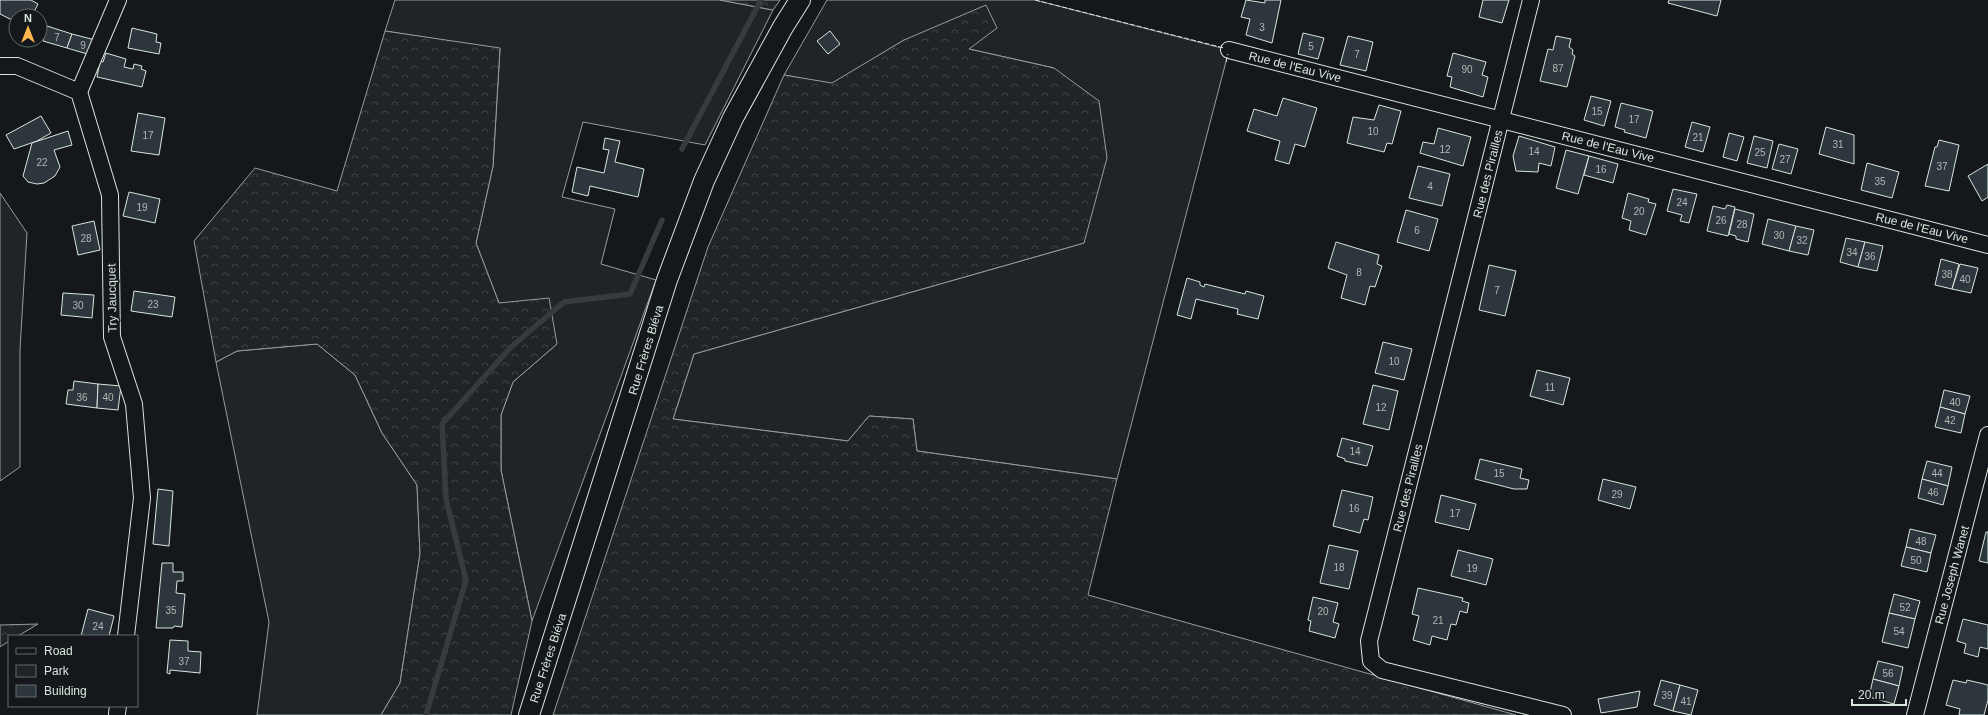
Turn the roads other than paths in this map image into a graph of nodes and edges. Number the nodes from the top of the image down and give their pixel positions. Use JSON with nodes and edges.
{"nodes":[{"id":1,"x":118,"y":0,"type":"edge"},
{"id":2,"x":800,"y":0,"type":"edge"},
{"id":3,"x":1531,"y":0,"type":"edge"},
{"id":4,"x":1229,"y":50,"type":"dead end"},
{"id":5,"x":0,"y":66,"type":"edge"},
{"id":6,"x":79,"y":92,"type":"junction"},
{"id":7,"x":1502,"y":120,"type":"junction"},
{"id":8,"x":1988,"y":244,"type":"edge"},
{"id":9,"x":1988,"y":435,"type":"edge"},
{"id":10,"x":126,"y":635,"type":"edge"},
{"id":11,"x":529,"y":715,"type":"edge"},
{"id":12,"x":1563,"y":715,"type":"edge"},
{"id":13,"x":1915,"y":715,"type":"edge"}],
"edges":[{"from":1,"to":6,"type":"street"},
{"from":2,"to":11,"type":"street","name":"Rue Frères Biéva"},
{"from":3,"to":7,"type":"street","name":"Rue des Pirailles"},
{"from":4,"to":7,"type":"street","name":"Rue de l'Eau Vive"},
{"from":5,"to":6,"type":"street"},
{"from":6,"to":10,"type":"street","name":"Try Jaucquet"},
{"from":7,"to":8,"type":"street","name":"Rue de l'Eau Vive"},
{"from":7,"to":12,"type":"street","name":"Rue des Pirailles"},
{"from":9,"to":13,"type":"street","name":"Rue Joseph Wanet"}]}
